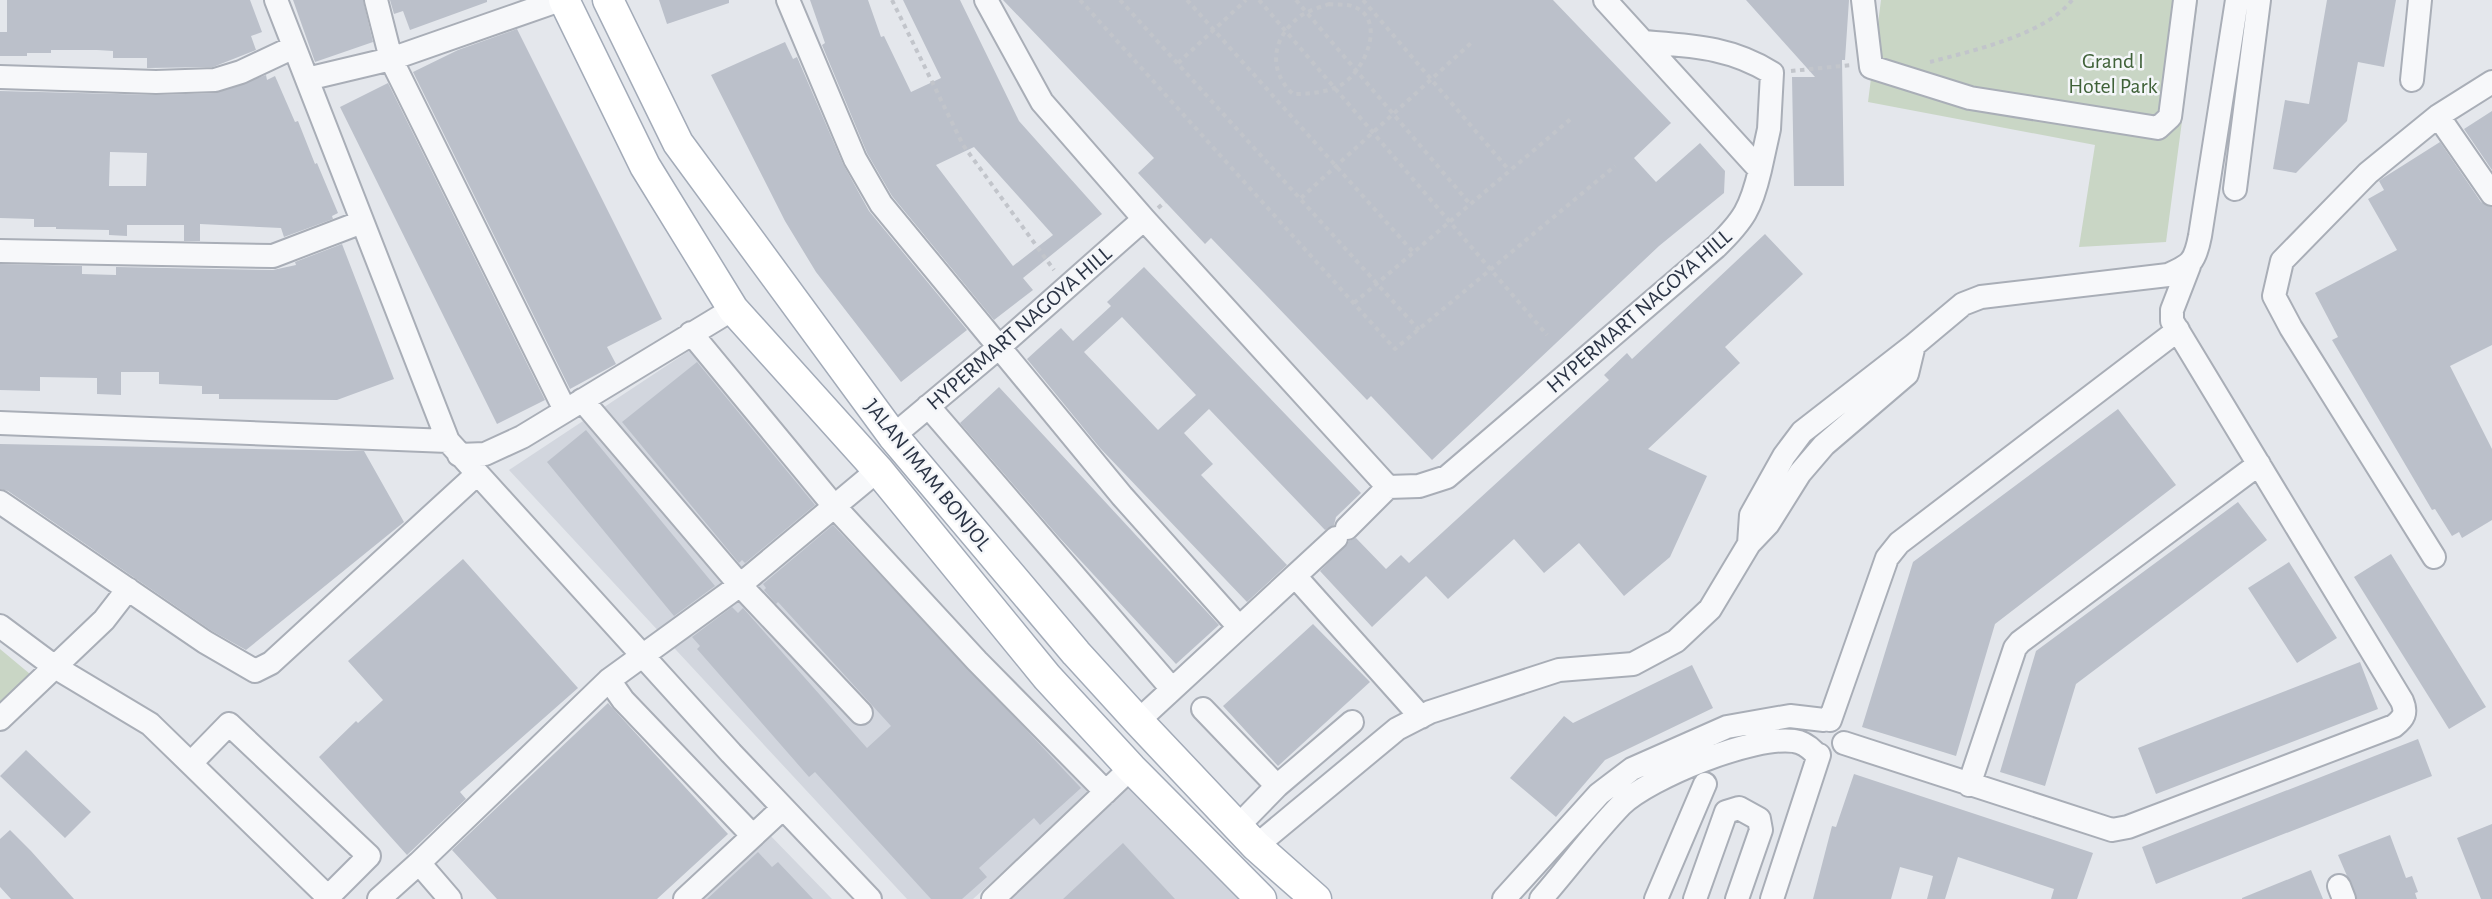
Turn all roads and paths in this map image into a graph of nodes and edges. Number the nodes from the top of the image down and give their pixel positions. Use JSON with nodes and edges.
{"nodes":[{"id":1,"x":276,"y":0,"type":"edge"},
{"id":2,"x":376,"y":0,"type":"edge"},
{"id":3,"x":562,"y":0,"type":"edge"},
{"id":4,"x":608,"y":0,"type":"edge"},
{"id":5,"x":788,"y":0,"type":"edge"},
{"id":6,"x":892,"y":0,"type":"edge"},
{"id":7,"x":986,"y":0,"type":"edge"},
{"id":8,"x":1080,"y":0,"type":"edge"},
{"id":9,"x":1120,"y":0,"type":"edge"},
{"id":10,"x":1187,"y":0,"type":"edge"},
{"id":11,"x":1246,"y":0,"type":"edge"},
{"id":12,"x":1259,"y":0,"type":"edge"},
{"id":13,"x":1296,"y":0,"type":"edge"},
{"id":14,"x":1363,"y":0,"type":"edge"},
{"id":15,"x":1605,"y":0,"type":"edge"},
{"id":16,"x":1863,"y":0,"type":"edge"},
{"id":17,"x":2072,"y":0,"type":"edge"},
{"id":18,"x":2185,"y":0,"type":"edge"},
{"id":19,"x":2237,"y":0,"type":"edge"},
{"id":20,"x":2259,"y":0,"type":"edge"},
{"id":21,"x":2420,"y":0,"type":"edge"},
{"id":22,"x":1307,"y":12,"type":"junction"},
{"id":23,"x":1214,"y":30,"type":"junction"},
{"id":24,"x":1286,"y":32,"type":"junction"},
{"id":25,"x":1644,"y":42,"type":"junction"},
{"id":26,"x":1471,"y":43,"type":"dead end"},
{"id":27,"x":294,"y":47,"type":"junction"},
{"id":28,"x":391,"y":59,"type":"junction"},
{"id":29,"x":1178,"y":63,"type":"junction"},
{"id":30,"x":1920,"y":65,"type":"dead end"},
{"id":31,"x":1862,"y":67,"type":"dead end"},
{"id":32,"x":1357,"y":72,"type":"junction"},
{"id":33,"x":1772,"y":73,"type":"junction"},
{"id":34,"x":0,"y":77,"type":"edge"},
{"id":35,"x":307,"y":78,"type":"junction"},
{"id":36,"x":1431,"y":79,"type":"junction"},
{"id":37,"x":2412,"y":80,"type":"dead end"},
{"id":38,"x":2492,"y":82,"type":"edge"},
{"id":39,"x":1335,"y":87,"type":"junction"},
{"id":40,"x":1393,"y":114,"type":"junction"},
{"id":41,"x":2438,"y":116,"type":"junction"},
{"id":42,"x":1573,"y":117,"type":"dead end"},
{"id":43,"x":1373,"y":132,"type":"junction"},
{"id":44,"x":1336,"y":166,"type":"junction"},
{"id":45,"x":1615,"y":166,"type":"dead end"},
{"id":46,"x":1509,"y":170,"type":"junction"},
{"id":47,"x":1760,"y":170,"type":"junction"},
{"id":48,"x":2235,"y":189,"type":"dead end"},
{"id":49,"x":2492,"y":195,"type":"edge"},
{"id":50,"x":1300,"y":198,"type":"junction"},
{"id":51,"x":1470,"y":204,"type":"junction"},
{"id":52,"x":1144,"y":219,"type":"junction"},
{"id":53,"x":1451,"y":221,"type":"junction"},
{"id":54,"x":362,"y":222,"type":"junction"},
{"id":55,"x":0,"y":251,"type":"edge"},
{"id":56,"x":1414,"y":253,"type":"junction"},
{"id":57,"x":2188,"y":266,"type":"junction"},
{"id":58,"x":1491,"y":269,"type":"junction"},
{"id":59,"x":1377,"y":284,"type":"junction"},
{"id":60,"x":1067,"y":288,"type":"junction"},
{"id":61,"x":1354,"y":303,"type":"junction"},
{"id":62,"x":733,"y":309,"type":"junction"},
{"id":63,"x":1419,"y":330,"type":"junction"},
{"id":64,"x":2178,"y":330,"type":"junction"},
{"id":65,"x":691,"y":333,"type":"junction"},
{"id":66,"x":1547,"y":335,"type":"dead end"},
{"id":67,"x":998,"y":348,"type":"junction"},
{"id":68,"x":573,"y":405,"type":"junction"},
{"id":69,"x":928,"y":406,"type":"junction"},
{"id":70,"x":0,"y":423,"type":"edge"},
{"id":71,"x":893,"y":436,"type":"junction"},
{"id":72,"x":453,"y":448,"type":"junction"},
{"id":73,"x":2259,"y":465,"type":"junction"},
{"id":74,"x":878,"y":470,"type":"junction"},
{"id":75,"x":476,"y":475,"type":"junction"},
{"id":76,"x":1388,"y":487,"type":"junction"},
{"id":77,"x":0,"y":502,"type":"edge"},
{"id":78,"x":834,"y":506,"type":"junction"},
{"id":79,"x":2434,"y":557,"type":"dead end"},
{"id":80,"x":1295,"y":576,"type":"junction"},
{"id":81,"x":740,"y":585,"type":"junction"},
{"id":82,"x":128,"y":589,"type":"junction"},
{"id":83,"x":0,"y":626,"type":"edge"},
{"id":84,"x":1239,"y":627,"type":"junction"},
{"id":85,"x":1076,"y":653,"type":"junction"},
{"id":86,"x":642,"y":655,"type":"junction"},
{"id":87,"x":62,"y":661,"type":"junction"},
{"id":88,"x":1047,"y":677,"type":"junction"},
{"id":89,"x":609,"y":680,"type":"junction"},
{"id":90,"x":1172,"y":689,"type":"junction"},
{"id":91,"x":1203,"y":709,"type":"dead end"},
{"id":92,"x":861,"y":713,"type":"dead end"},
{"id":93,"x":1421,"y":717,"type":"junction"},
{"id":94,"x":0,"y":719,"type":"edge"},
{"id":95,"x":1827,"y":720,"type":"junction"},
{"id":96,"x":1138,"y":721,"type":"junction"},
{"id":97,"x":1352,"y":722,"type":"dead end"},
{"id":98,"x":1844,"y":743,"type":"junction"},
{"id":99,"x":1816,"y":753,"type":"junction"},
{"id":100,"x":191,"y":763,"type":"junction"},
{"id":101,"x":1131,"y":768,"type":"junction"},
{"id":102,"x":1705,"y":784,"type":"dead end"},
{"id":103,"x":1969,"y":785,"type":"junction"},
{"id":104,"x":1277,"y":786,"type":"junction"},
{"id":105,"x":1106,"y":792,"type":"junction"},
{"id":106,"x":783,"y":808,"type":"junction"},
{"id":107,"x":753,"y":836,"type":"junction"},
{"id":108,"x":1246,"y":837,"type":"junction"},
{"id":109,"x":419,"y":862,"type":"junction"},
{"id":110,"x":393,"y":895,"type":"edge"},
{"id":111,"x":329,"y":898,"type":"edge"},
{"id":112,"x":450,"y":899,"type":"edge"},
{"id":113,"x":685,"y":899,"type":"edge"},
{"id":114,"x":870,"y":899,"type":"edge"},
{"id":115,"x":993,"y":899,"type":"edge"},
{"id":116,"x":1261,"y":899,"type":"edge"},
{"id":117,"x":1316,"y":899,"type":"edge"},
{"id":118,"x":1503,"y":899,"type":"edge"},
{"id":119,"x":1541,"y":899,"type":"edge"},
{"id":120,"x":1656,"y":899,"type":"edge"},
{"id":121,"x":1695,"y":899,"type":"edge"},
{"id":122,"x":1737,"y":899,"type":"edge"},
{"id":123,"x":1772,"y":899,"type":"edge"}],
"edges":[{"from":1,"to":27,"type":"street"},
{"from":2,"to":28,"type":"street"},
{"from":3,"to":28,"type":"street"},
{"from":3,"to":62,"type":"main road","name":"JALAN IMAM BONJOL"},
{"from":4,"to":71,"type":"main road","name":"JALAN IMAM BONJOL"},
{"from":5,"to":67,"type":"street"},
{"from":6,"to":60,"type":"path"},
{"from":7,"to":52,"type":"street"},
{"from":8,"to":61,"type":"path"},
{"from":9,"to":29,"type":"path"},
{"from":10,"to":23,"type":"path"},
{"from":11,"to":23,"type":"path"},
{"from":12,"to":24,"type":"path"},
{"from":13,"to":22,"type":"path"},
{"from":14,"to":36,"type":"path"},
{"from":15,"to":25,"type":"street"},
{"from":16,"to":18,"type":"street"},
{"from":17,"to":30,"type":"path"},
{"from":19,"to":57,"type":"street"},
{"from":20,"to":48,"type":"street"},
{"from":21,"to":37,"type":"street"},
{"from":22,"to":24,"type":"path"},
{"from":22,"to":32,"type":"path"},
{"from":22,"to":32,"type":"path"},
{"from":23,"to":29,"type":"path"},
{"from":23,"to":44,"type":"path"},
{"from":24,"to":39,"type":"path"},
{"from":24,"to":39,"type":"path"},
{"from":25,"to":33,"type":"street"},
{"from":25,"to":47,"type":"street"},
{"from":26,"to":36,"type":"path"},
{"from":27,"to":34,"type":"street"},
{"from":27,"to":35,"type":"street"},
{"from":28,"to":35,"type":"street"},
{"from":28,"to":68,"type":"street"},
{"from":29,"to":50,"type":"path"},
{"from":31,"to":33,"type":"path"},
{"from":32,"to":39,"type":"path"},
{"from":32,"to":40,"type":"path"},
{"from":33,"to":47,"type":"street","name":"HYPERMART NAGOYA HILL"},
{"from":35,"to":54,"type":"street"},
{"from":36,"to":40,"type":"path"},
{"from":36,"to":46,"type":"path"},
{"from":38,"to":41,"type":"street"},
{"from":39,"to":43,"type":"path"},
{"from":40,"to":43,"type":"path"},
{"from":40,"to":51,"type":"path"},
{"from":41,"to":49,"type":"street"},
{"from":41,"to":79,"type":"street"},
{"from":42,"to":46,"type":"path"},
{"from":43,"to":44,"type":"path"},
{"from":43,"to":53,"type":"path"},
{"from":44,"to":50,"type":"path"},
{"from":44,"to":56,"type":"path"},
{"from":45,"to":58,"type":"path"},
{"from":46,"to":51,"type":"path"},
{"from":47,"to":76,"type":"street","name":"HYPERMART NAGOYA HILL"},
{"from":50,"to":59,"type":"path"},
{"from":51,"to":53,"type":"path"},
{"from":52,"to":60,"type":"street","name":"HYPERMART NAGOYA HILL"},
{"from":52,"to":76,"type":"street"},
{"from":53,"to":56,"type":"path"},
{"from":53,"to":58,"type":"path"},
{"from":54,"to":55,"type":"street"},
{"from":54,"to":72,"type":"street"},
{"from":56,"to":59,"type":"path"},
{"from":57,"to":64,"type":"street"},
{"from":57,"to":93,"type":"street"},
{"from":58,"to":63,"type":"path"},
{"from":58,"to":66,"type":"path"},
{"from":59,"to":61,"type":"path"},
{"from":59,"to":63,"type":"path"},
{"from":60,"to":67,"type":"street","name":"HYPERMART NAGOYA HILL"},
{"from":61,"to":63,"type":"path"},
{"from":62,"to":65,"type":"street"},
{"from":62,"to":74,"type":"main road","name":"JALAN IMAM BONJOL"},
{"from":64,"to":73,"type":"street"},
{"from":64,"to":95,"type":"street"},
{"from":65,"to":68,"type":"street"},
{"from":65,"to":78,"type":"street"},
{"from":67,"to":69,"type":"street","name":"HYPERMART NAGOYA HILL"},
{"from":67,"to":84,"type":"street"},
{"from":68,"to":72,"type":"street"},
{"from":68,"to":81,"type":"street"},
{"from":69,"to":71,"type":"street","name":"HYPERMART NAGOYA HILL"},
{"from":69,"to":90,"type":"street"},
{"from":70,"to":72,"type":"street"},
{"from":71,"to":85,"type":"main road","name":"JALAN IMAM BONJOL"},
{"from":72,"to":75,"type":"street"},
{"from":73,"to":103,"type":"street"},
{"from":73,"to":103,"type":"street"},
{"from":74,"to":78,"type":"street"},
{"from":74,"to":88,"type":"main road","name":"JALAN IMAM BONJOL"},
{"from":75,"to":82,"type":"street"},
{"from":75,"to":86,"type":"street"},
{"from":76,"to":80,"type":"street"},
{"from":77,"to":82,"type":"street"},
{"from":78,"to":81,"type":"street"},
{"from":78,"to":105,"type":"street"},
{"from":80,"to":84,"type":"street"},
{"from":80,"to":93,"type":"street"},
{"from":81,"to":86,"type":"street"},
{"from":81,"to":92,"type":"street"},
{"from":82,"to":87,"type":"street"},
{"from":83,"to":87,"type":"street"},
{"from":84,"to":90,"type":"street"},
{"from":85,"to":88,"type":"main road"},
{"from":85,"to":96,"type":"main road","name":"JALAN IMAM BONJOL"},
{"from":86,"to":89,"type":"street"},
{"from":86,"to":106,"type":"street"},
{"from":87,"to":94,"type":"street"},
{"from":87,"to":100,"type":"street"},
{"from":88,"to":101,"type":"main road","name":"JALAN IMAM BONJOL"},
{"from":89,"to":107,"type":"street"},
{"from":89,"to":109,"type":"street"},
{"from":90,"to":96,"type":"street"},
{"from":91,"to":104,"type":"street"},
{"from":93,"to":108,"type":"street"},
{"from":95,"to":98,"type":"street"},
{"from":95,"to":99,"type":"street"},
{"from":95,"to":118,"type":"street"},
{"from":96,"to":108,"type":"main road","name":"JALAN IMAM BONJOL"},
{"from":97,"to":104,"type":"street"},
{"from":98,"to":99,"type":"street"},
{"from":98,"to":103,"type":"street"},
{"from":99,"to":119,"type":"street"},
{"from":99,"to":123,"type":"street"},
{"from":100,"to":111,"type":"street"},
{"from":100,"to":111,"type":"street"},
{"from":101,"to":105,"type":"street"},
{"from":101,"to":116,"type":"main road","name":"JALAN IMAM BONJOL"},
{"from":102,"to":120,"type":"street"},
{"from":104,"to":108,"type":"street"},
{"from":105,"to":115,"type":"street"},
{"from":106,"to":107,"type":"street"},
{"from":106,"to":114,"type":"street"},
{"from":107,"to":113,"type":"street"},
{"from":108,"to":117,"type":"main road","name":"JALAN IMAM BONJOL"},
{"from":109,"to":110,"type":"street"},
{"from":109,"to":112,"type":"street"},
{"from":121,"to":122,"type":"street"}]}
